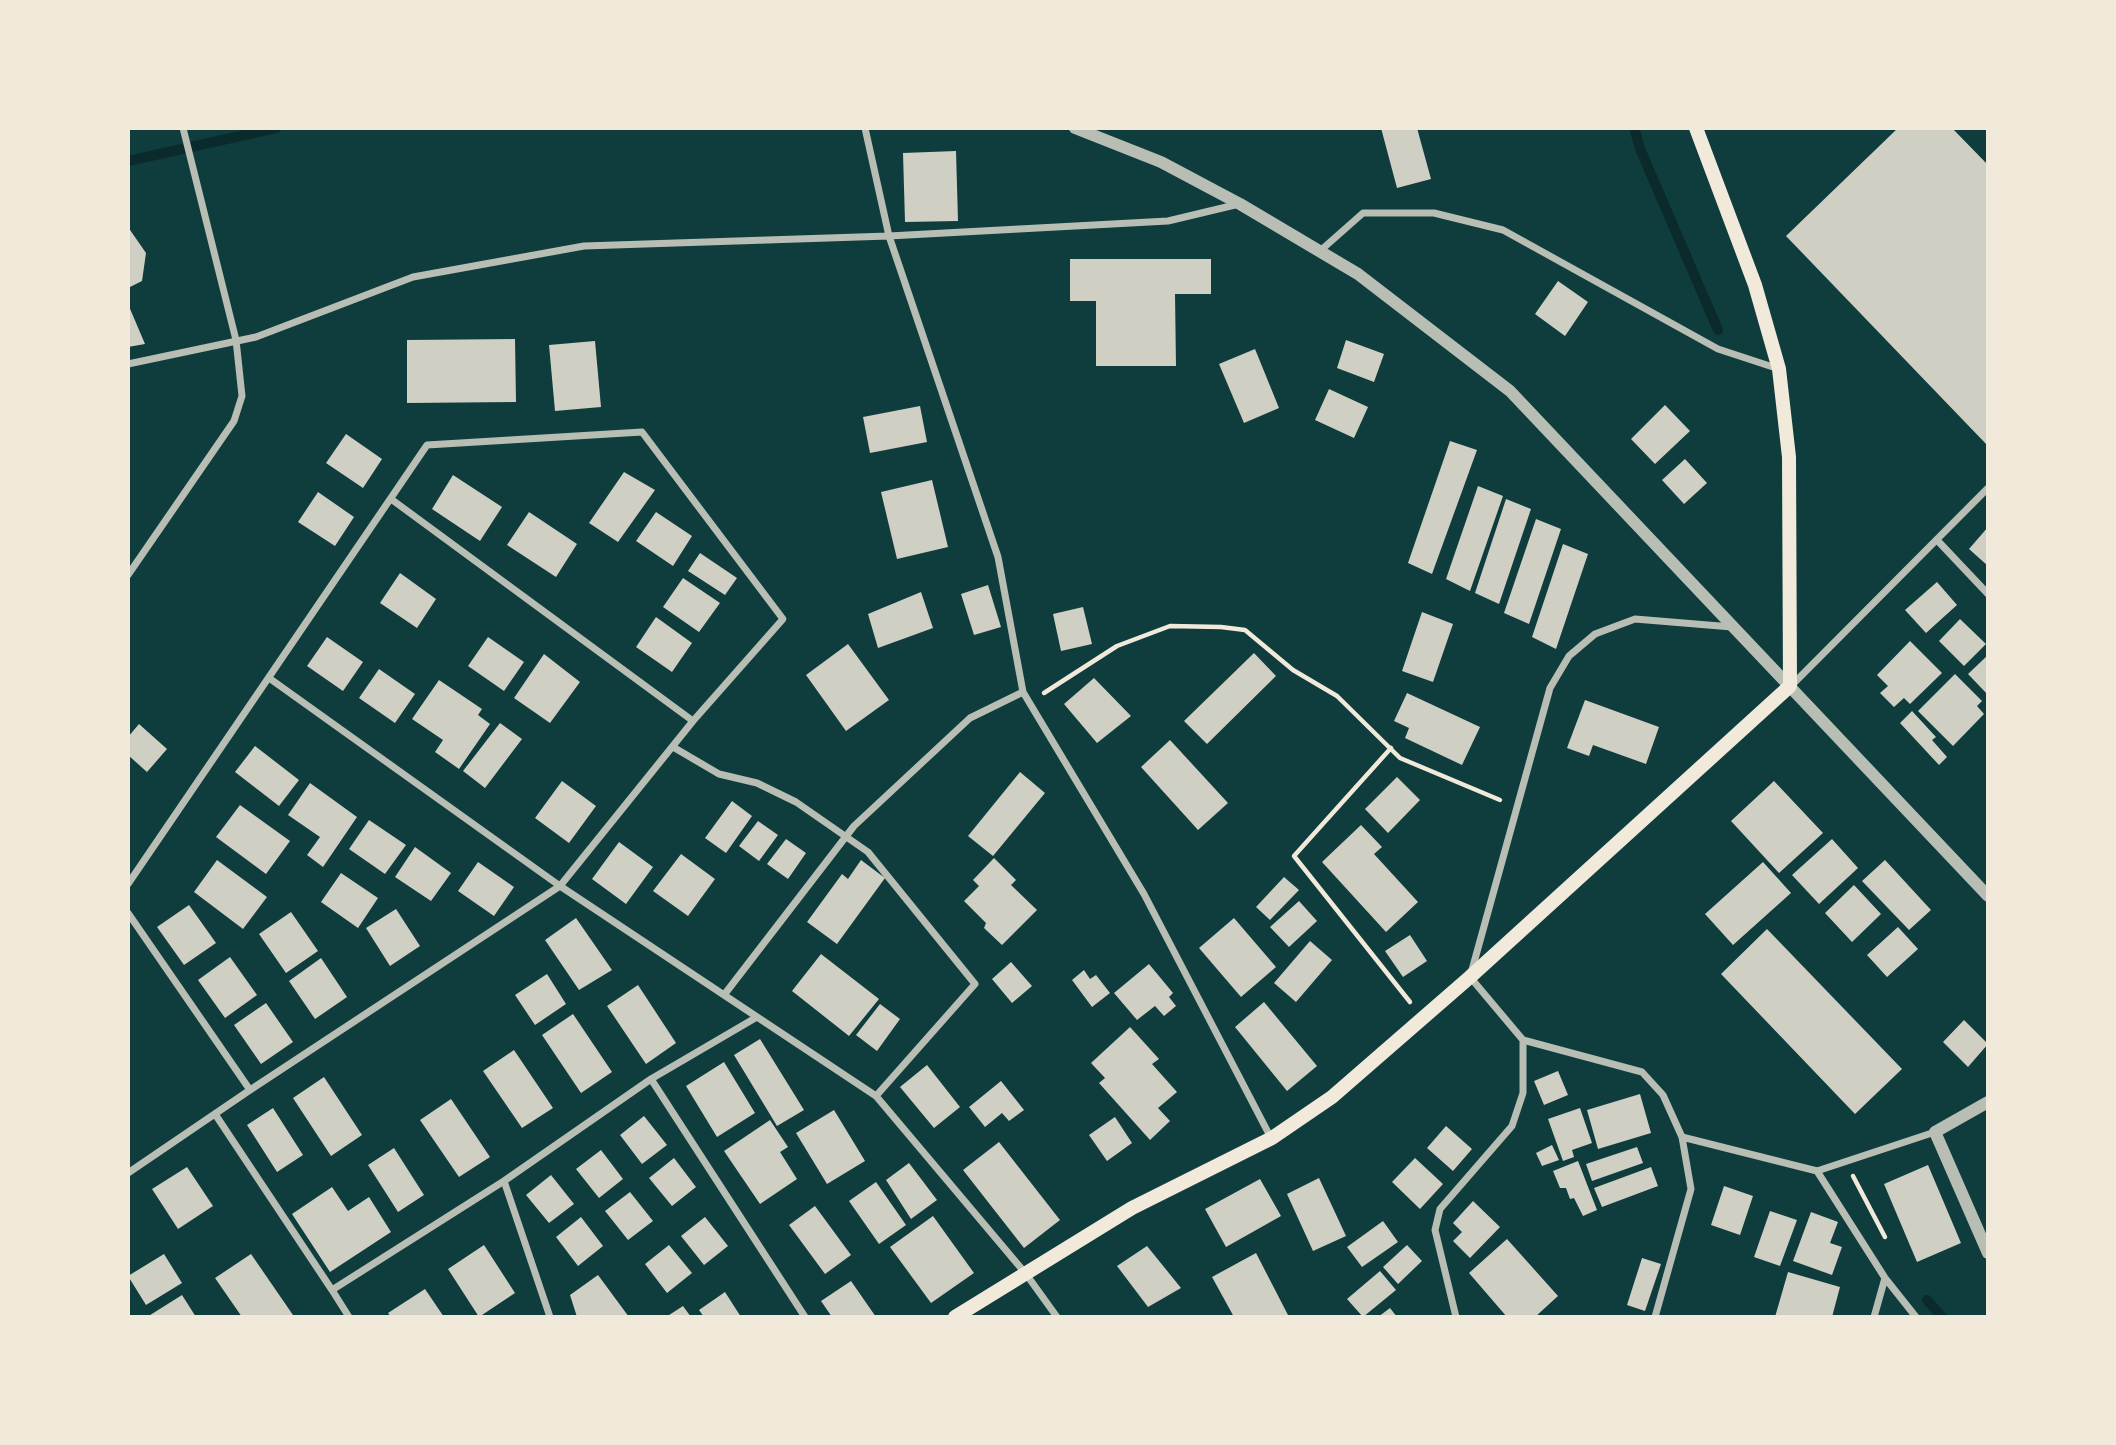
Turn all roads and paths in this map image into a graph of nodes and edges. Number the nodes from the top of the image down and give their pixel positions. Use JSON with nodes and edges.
{"nodes":[{"id":1,"x":183,"y":128,"type":"edge"},
{"id":2,"x":865,"y":128,"type":"edge"},
{"id":3,"x":1075,"y":128,"type":"edge"},
{"id":4,"x":1696,"y":128,"type":"edge"},
{"id":5,"x":1240,"y":204,"type":"junction"},
{"id":6,"x":889,"y":236,"type":"junction"},
{"id":7,"x":1320,"y":251,"type":"junction"},
{"id":8,"x":236,"y":340,"type":"junction"},
{"id":9,"x":128,"y":364,"type":"edge"},
{"id":10,"x":1779,"y":369,"type":"junction"},
{"id":11,"x":1988,"y":488,"type":"edge"},
{"id":12,"x":391,"y":499,"type":"junction"},
{"id":13,"x":1937,"y":540,"type":"junction"},
{"id":14,"x":128,"y":575,"type":"edge"},
{"id":15,"x":1988,"y":594,"type":"edge"},
{"id":16,"x":1735,"y":628,"type":"junction"},
{"id":17,"x":270,"y":678,"type":"junction"},
{"id":18,"x":1790,"y":686,"type":"junction"},
{"id":19,"x":1023,"y":692,"type":"junction"},
{"id":20,"x":1030,"y":704,"type":"junction"},
{"id":21,"x":693,"y":721,"type":"junction"},
{"id":22,"x":673,"y":747,"type":"junction"},
{"id":23,"x":1391,"y":748,"type":"junction"},
{"id":24,"x":1517,"y":807,"type":"junction"},
{"id":25,"x":845,"y":837,"type":"junction"},
{"id":26,"x":128,"y":884,"type":"edge"},
{"id":27,"x":560,"y":886,"type":"junction"},
{"id":28,"x":1988,"y":896,"type":"edge"},
{"id":29,"x":128,"y":913,"type":"edge"},
{"id":30,"x":1470,"y":977,"type":"junction"},
{"id":31,"x":724,"y":995,"type":"junction"},
{"id":32,"x":757,"y":1017,"type":"junction"},
{"id":33,"x":1423,"y":1018,"type":"junction"},
{"id":34,"x":1523,"y":1040,"type":"junction"},
{"id":35,"x":651,"y":1079,"type":"junction"},
{"id":36,"x":250,"y":1090,"type":"junction"},
{"id":37,"x":876,"y":1096,"type":"junction"},
{"id":38,"x":1988,"y":1102,"type":"edge"},
{"id":39,"x":215,"y":1114,"type":"junction"},
{"id":40,"x":1935,"y":1132,"type":"junction"},
{"id":41,"x":1682,"y":1137,"type":"junction"},
{"id":42,"x":1272,"y":1138,"type":"junction"},
{"id":43,"x":1817,"y":1171,"type":"junction"},
{"id":44,"x":128,"y":1173,"type":"edge"},
{"id":45,"x":504,"y":1181,"type":"junction"},
{"id":46,"x":1988,"y":1253,"type":"edge"},
{"id":47,"x":1026,"y":1274,"type":"junction"},
{"id":48,"x":1885,"y":1278,"type":"junction"},
{"id":49,"x":332,"y":1290,"type":"junction"},
{"id":50,"x":349,"y":1317,"type":"edge"},
{"id":51,"x":550,"y":1317,"type":"edge"},
{"id":52,"x":805,"y":1317,"type":"edge"},
{"id":53,"x":955,"y":1317,"type":"edge"},
{"id":54,"x":1057,"y":1317,"type":"edge"},
{"id":55,"x":1456,"y":1317,"type":"edge"},
{"id":56,"x":1655,"y":1317,"type":"edge"},
{"id":57,"x":1874,"y":1317,"type":"edge"},
{"id":58,"x":1916,"y":1317,"type":"edge"}],
"edges":[{"from":1,"to":8,"type":"street"},
{"from":2,"to":6,"type":"street"},
{"from":3,"to":5,"type":"street"},
{"from":4,"to":10,"type":"main road"},
{"from":5,"to":6,"type":"street"},
{"from":5,"to":7,"type":"street"},
{"from":6,"to":8,"type":"street"},
{"from":6,"to":19,"type":"street"},
{"from":7,"to":10,"type":"street"},
{"from":7,"to":16,"type":"street"},
{"from":8,"to":9,"type":"street"},
{"from":8,"to":14,"type":"street"},
{"from":10,"to":18,"type":"main road"},
{"from":11,"to":13,"type":"street"},
{"from":12,"to":17,"type":"street"},
{"from":12,"to":21,"type":"street"},
{"from":12,"to":21,"type":"street"},
{"from":13,"to":15,"type":"street"},
{"from":13,"to":18,"type":"street"},
{"from":16,"to":18,"type":"street"},
{"from":16,"to":24,"type":"street"},
{"from":17,"to":26,"type":"street"},
{"from":17,"to":27,"type":"street"},
{"from":18,"to":28,"type":"street"},
{"from":18,"to":30,"type":"main road"},
{"from":19,"to":20,"type":"street"},
{"from":19,"to":25,"type":"street"},
{"from":20,"to":23,"type":"path"},
{"from":20,"to":42,"type":"street"},
{"from":21,"to":22,"type":"street"},
{"from":22,"to":25,"type":"street"},
{"from":22,"to":27,"type":"street"},
{"from":23,"to":24,"type":"path"},
{"from":23,"to":33,"type":"path"},
{"from":24,"to":30,"type":"street"},
{"from":25,"to":31,"type":"street"},
{"from":25,"to":37,"type":"street"},
{"from":27,"to":31,"type":"street"},
{"from":27,"to":36,"type":"street"},
{"from":29,"to":36,"type":"street"},
{"from":30,"to":33,"type":"main road"},
{"from":30,"to":34,"type":"street"},
{"from":31,"to":32,"type":"street"},
{"from":32,"to":35,"type":"street"},
{"from":32,"to":37,"type":"street"},
{"from":33,"to":42,"type":"main road"},
{"from":34,"to":41,"type":"street"},
{"from":34,"to":55,"type":"street"},
{"from":35,"to":45,"type":"street"},
{"from":35,"to":52,"type":"street"},
{"from":36,"to":39,"type":"street"},
{"from":37,"to":47,"type":"street"},
{"from":38,"to":40,"type":"street"},
{"from":39,"to":44,"type":"street"},
{"from":39,"to":49,"type":"street"},
{"from":40,"to":43,"type":"street"},
{"from":40,"to":46,"type":"street"},
{"from":41,"to":43,"type":"street"},
{"from":41,"to":56,"type":"street"},
{"from":42,"to":47,"type":"main road"},
{"from":43,"to":48,"type":"street"},
{"from":45,"to":49,"type":"street"},
{"from":45,"to":51,"type":"street"},
{"from":47,"to":53,"type":"main road"},
{"from":47,"to":54,"type":"street"},
{"from":48,"to":57,"type":"street"},
{"from":48,"to":58,"type":"street"},
{"from":49,"to":50,"type":"street"}]}
